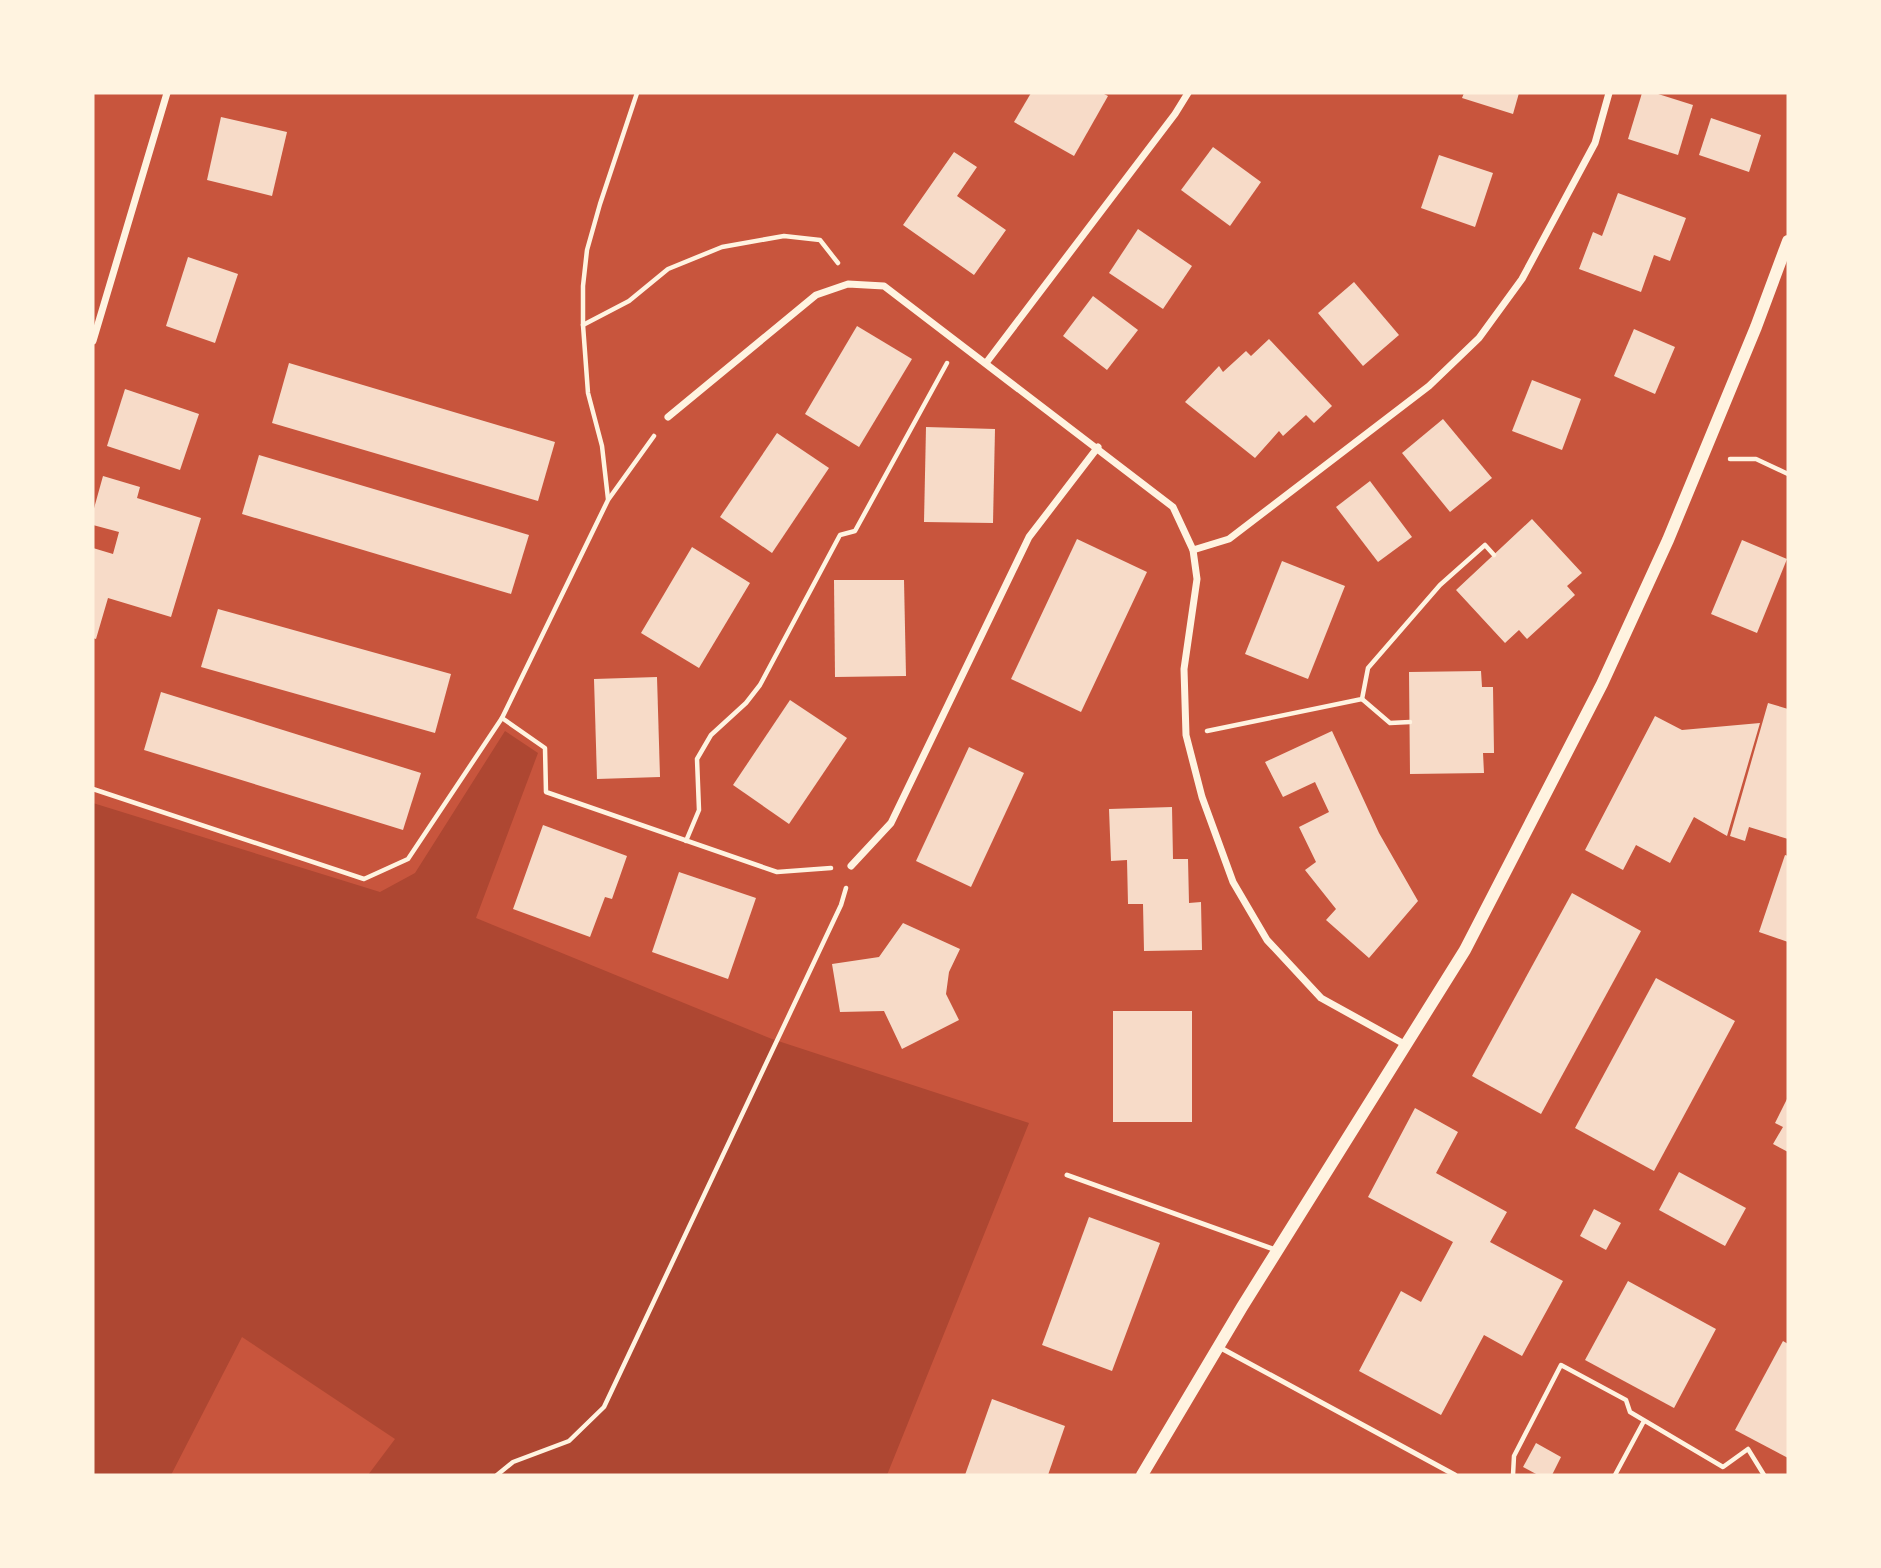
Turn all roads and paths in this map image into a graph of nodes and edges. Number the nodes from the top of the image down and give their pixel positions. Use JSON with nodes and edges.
{"nodes":[{"id":1,"x":167,"y":93,"type":"edge"},
{"id":2,"x":637,"y":93,"type":"edge"},
{"id":3,"x":1188,"y":93,"type":"edge"},
{"id":4,"x":1609,"y":93,"type":"edge"},
{"id":5,"x":1788,"y":241,"type":"edge"},
{"id":6,"x":848,"y":284,"type":"junction"},
{"id":7,"x":97,"y":315,"type":"edge"},
{"id":8,"x":583,"y":325,"type":"junction"},
{"id":9,"x":93,"y":341,"type":"edge"},
{"id":10,"x":949,"y":359,"type":"dead end"},
{"id":11,"x":986,"y":363,"type":"junction"},
{"id":12,"x":667,"y":417,"type":"dead end"},
{"id":13,"x":651,"y":441,"type":"dead end"},
{"id":14,"x":1098,"y":447,"type":"junction"},
{"id":15,"x":1729,"y":459,"type":"dead end"},
{"id":16,"x":1788,"y":474,"type":"edge"},
{"id":17,"x":608,"y":500,"type":"junction"},
{"id":18,"x":1193,"y":550,"type":"junction"},
{"id":19,"x":1494,"y":555,"type":"dead end"},
{"id":20,"x":1362,"y":699,"type":"junction"},
{"id":21,"x":502,"y":718,"type":"junction"},
{"id":22,"x":1410,"y":722,"type":"dead end"},
{"id":23,"x":1207,"y":731,"type":"dead end"},
{"id":24,"x":93,"y":789,"type":"edge"},
{"id":25,"x":686,"y":841,"type":"junction"},
{"id":26,"x":851,"y":866,"type":"joint"},
{"id":27,"x":841,"y":905,"type":"dead end"},
{"id":28,"x":1407,"y":1046,"type":"junction"},
{"id":29,"x":1068,"y":1175,"type":"dead end"},
{"id":30,"x":1279,"y":1251,"type":"junction"},
{"id":31,"x":1219,"y":1347,"type":"junction"},
{"id":32,"x":1644,"y":1420,"type":"junction"},
{"id":33,"x":497,"y":1475,"type":"edge"},
{"id":34,"x":1142,"y":1475,"type":"edge"},
{"id":35,"x":1455,"y":1475,"type":"edge"},
{"id":36,"x":1513,"y":1475,"type":"edge"},
{"id":37,"x":1615,"y":1475,"type":"edge"},
{"id":38,"x":1764,"y":1475,"type":"edge"}],
"edges":[{"from":1,"to":7,"type":"street"},
{"from":2,"to":8,"type":"path"},
{"from":3,"to":11,"type":"street"},
{"from":4,"to":18,"type":"street"},
{"from":5,"to":28,"type":"street"},
{"from":6,"to":8,"type":"path"},
{"from":6,"to":11,"type":"street"},
{"from":6,"to":12,"type":"street"},
{"from":7,"to":9,"type":"street"},
{"from":8,"to":17,"type":"path"},
{"from":10,"to":25,"type":"path"},
{"from":11,"to":14,"type":"street"},
{"from":13,"to":17,"type":"path"},
{"from":14,"to":18,"type":"street"},
{"from":14,"to":26,"type":"street"},
{"from":15,"to":16,"type":"path"},
{"from":17,"to":21,"type":"path"},
{"from":18,"to":28,"type":"street"},
{"from":19,"to":20,"type":"path"},
{"from":20,"to":22,"type":"path"},
{"from":20,"to":23,"type":"path"},
{"from":21,"to":24,"type":"path"},
{"from":21,"to":25,"type":"path"},
{"from":25,"to":26,"type":"path"},
{"from":27,"to":33,"type":"path"},
{"from":28,"to":30,"type":"street"},
{"from":29,"to":30,"type":"lane"},
{"from":30,"to":31,"type":"street"},
{"from":31,"to":34,"type":"street"},
{"from":31,"to":35,"type":"lane"},
{"from":32,"to":36,"type":"path"},
{"from":32,"to":37,"type":"path"},
{"from":32,"to":38,"type":"path"}]}
